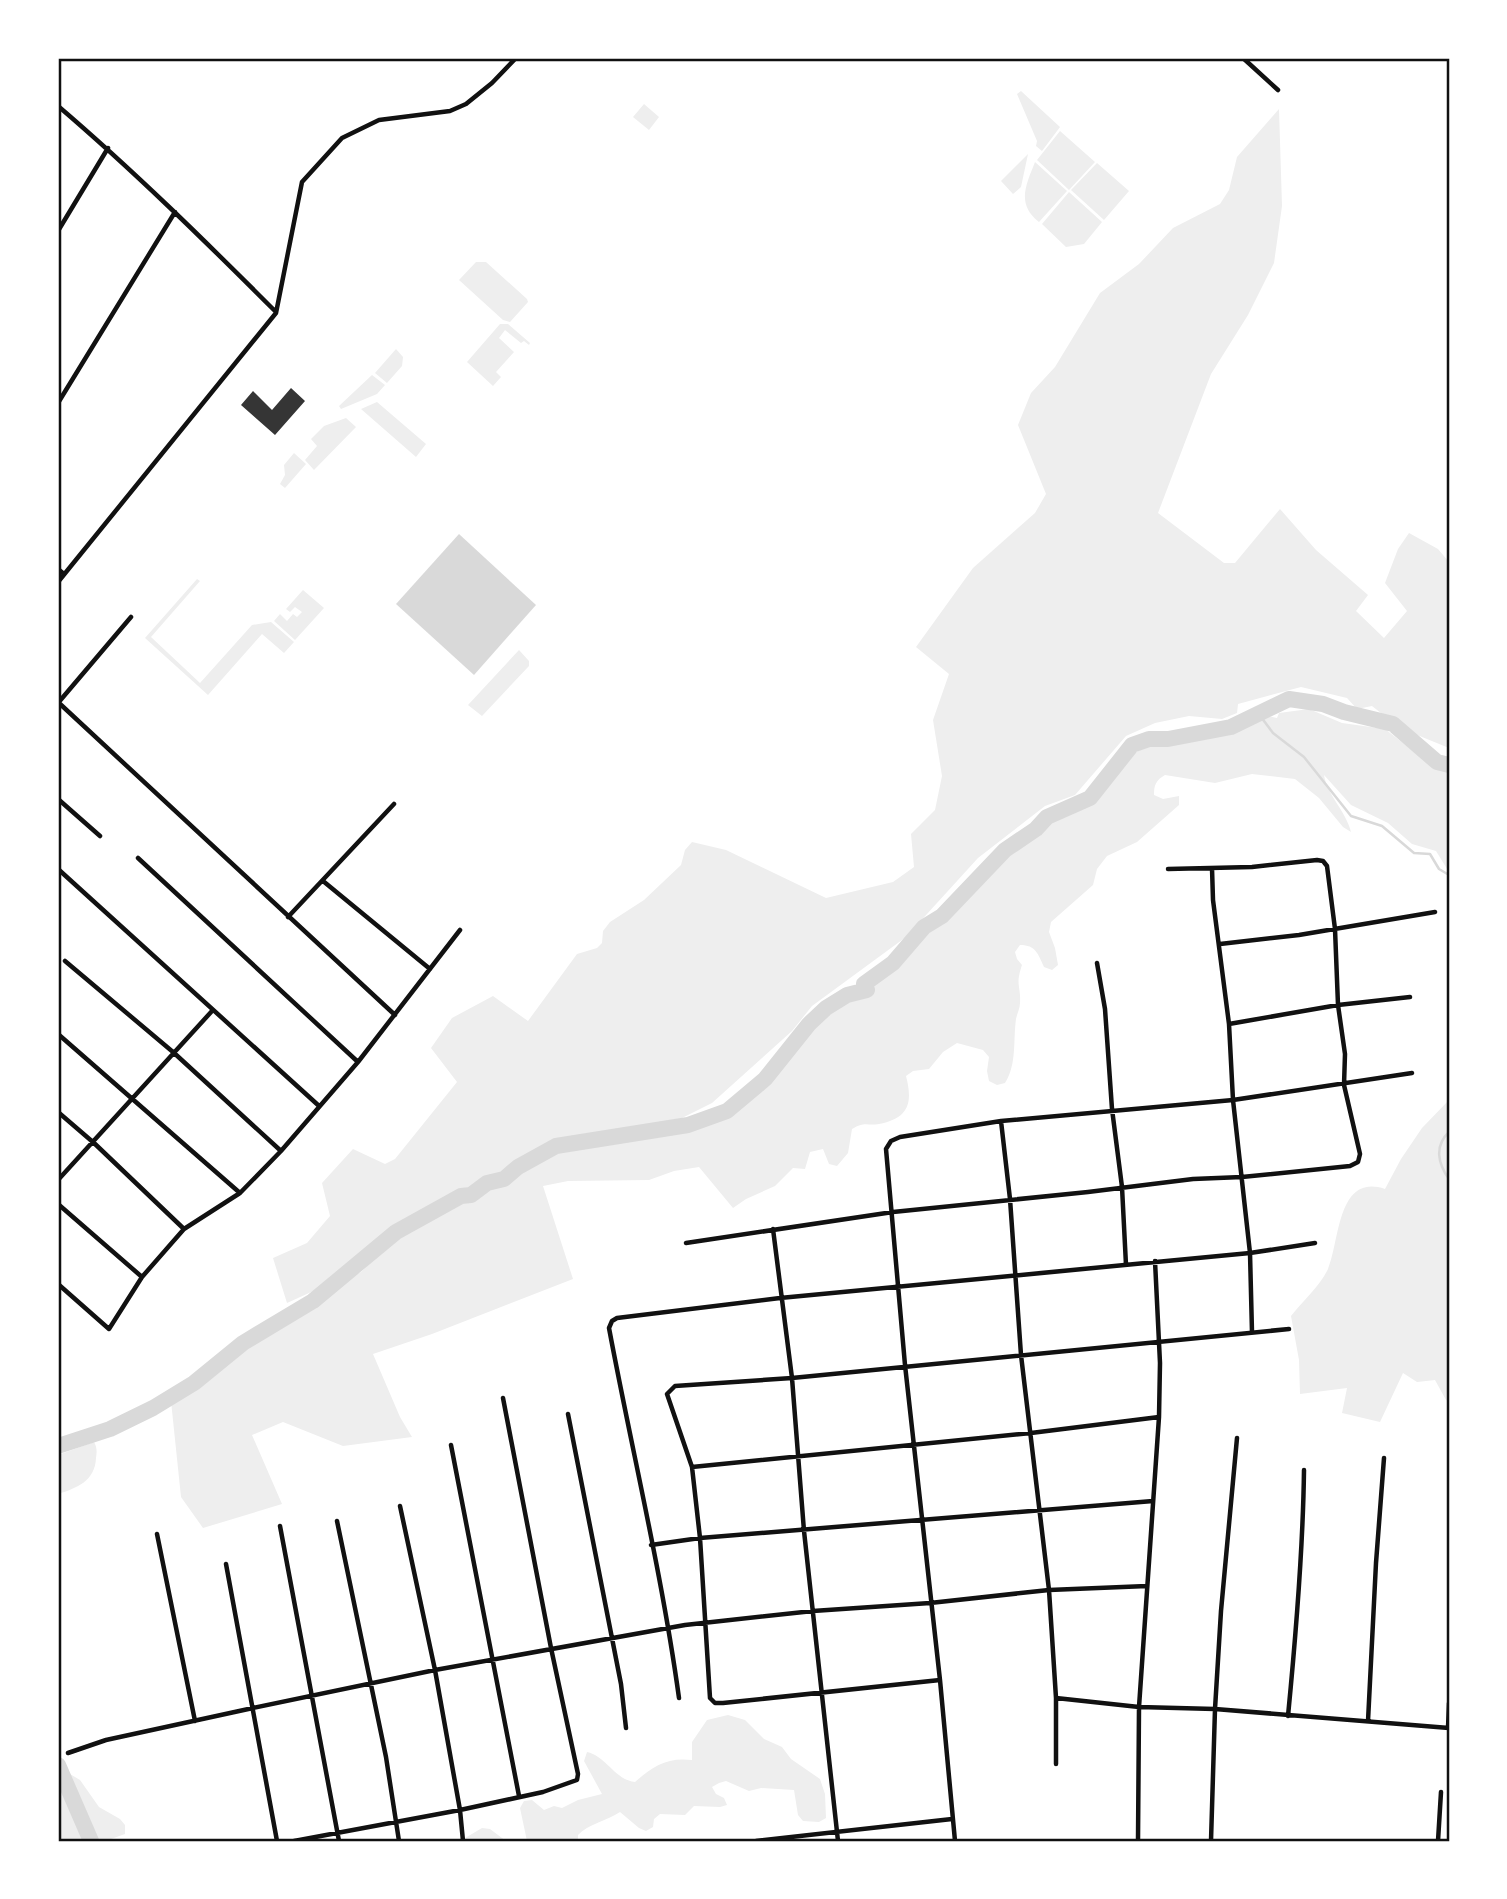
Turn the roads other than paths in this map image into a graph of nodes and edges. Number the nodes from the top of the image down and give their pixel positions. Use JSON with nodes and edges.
{"nodes":[{"id":1,"x":516,"y":58,"type":"edge"},
{"id":2,"x":1243,"y":58,"type":"edge"},
{"id":3,"x":1278,"y":90,"type":"dead end"},
{"id":4,"x":58,"y":106,"type":"edge"},
{"id":5,"x":108,"y":148,"type":"junction"},
{"id":6,"x":175,"y":212,"type":"junction"},
{"id":7,"x":58,"y":231,"type":"edge"},
{"id":8,"x":276,"y":313,"type":"junction"},
{"id":9,"x":58,"y":402,"type":"edge"},
{"id":10,"x":58,"y":569,"type":"edge"},
{"id":11,"x":64,"y":575,"type":"junction"},
{"id":12,"x":58,"y":582,"type":"edge"},
{"id":13,"x":131,"y":617,"type":"dead end"},
{"id":14,"x":58,"y":703,"type":"edge"},
{"id":15,"x":58,"y":799,"type":"edge"},
{"id":16,"x":394,"y":804,"type":"dead end"},
{"id":17,"x":100,"y":836,"type":"dead end"},
{"id":18,"x":138,"y":859,"type":"dead end"},
{"id":19,"x":1212,"y":868,"type":"junction"},
{"id":20,"x":58,"y":869,"type":"edge"},
{"id":21,"x":1168,"y":869,"type":"dead end"},
{"id":22,"x":323,"y":881,"type":"junction"},
{"id":23,"x":1434,"y":912,"type":"dead end"},
{"id":24,"x":288,"y":917,"type":"junction"},
{"id":25,"x":1335,"y":929,"type":"junction"},
{"id":26,"x":460,"y":930,"type":"dead end"},
{"id":27,"x":1220,"y":944,"type":"junction"},
{"id":28,"x":65,"y":961,"type":"dead end"},
{"id":29,"x":1097,"y":962,"type":"dead end"},
{"id":30,"x":430,"y":969,"type":"junction"},
{"id":31,"x":1410,"y":997,"type":"dead end"},
{"id":32,"x":1338,"y":1005,"type":"junction"},
{"id":33,"x":212,"y":1011,"type":"junction"},
{"id":34,"x":396,"y":1014,"type":"junction"},
{"id":35,"x":1229,"y":1024,"type":"junction"},
{"id":36,"x":58,"y":1034,"type":"edge"},
{"id":37,"x":173,"y":1052,"type":"junction"},
{"id":38,"x":358,"y":1062,"type":"junction"},
{"id":39,"x":1412,"y":1073,"type":"dead end"},
{"id":40,"x":1344,"y":1085,"type":"junction"},
{"id":41,"x":131,"y":1100,"type":"junction"},
{"id":42,"x":1233,"y":1100,"type":"junction"},
{"id":43,"x":318,"y":1105,"type":"junction"},
{"id":44,"x":1112,"y":1109,"type":"junction"},
{"id":45,"x":58,"y":1112,"type":"edge"},
{"id":46,"x":1001,"y":1121,"type":"junction"},
{"id":47,"x":94,"y":1143,"type":"junction"},
{"id":48,"x":281,"y":1151,"type":"junction"},
{"id":49,"x":1241,"y":1177,"type":"junction"},
{"id":50,"x":58,"y":1180,"type":"edge"},
{"id":51,"x":1122,"y":1187,"type":"junction"},
{"id":52,"x":240,"y":1194,"type":"junction"},
{"id":53,"x":1010,"y":1199,"type":"junction"},
{"id":54,"x":58,"y":1204,"type":"edge"},
{"id":55,"x":893,"y":1212,"type":"junction"},
{"id":56,"x":184,"y":1229,"type":"junction"},
{"id":57,"x":773,"y":1229,"type":"junction"},
{"id":58,"x":686,"y":1243,"type":"dead end"},
{"id":59,"x":1315,"y":1243,"type":"dead end"},
{"id":60,"x":1250,"y":1252,"type":"junction"},
{"id":61,"x":1155,"y":1261,"type":"junction"},
{"id":62,"x":1126,"y":1265,"type":"junction"},
{"id":63,"x":1015,"y":1276,"type":"junction"},
{"id":64,"x":142,"y":1277,"type":"junction"},
{"id":65,"x":58,"y":1284,"type":"edge"},
{"id":66,"x":900,"y":1287,"type":"junction"},
{"id":67,"x":780,"y":1298,"type":"junction"},
{"id":68,"x":1289,"y":1329,"type":"dead end"},
{"id":69,"x":1252,"y":1332,"type":"junction"},
{"id":70,"x":1160,"y":1341,"type":"junction"},
{"id":71,"x":1021,"y":1355,"type":"junction"},
{"id":72,"x":905,"y":1366,"type":"junction"},
{"id":73,"x":792,"y":1378,"type":"junction"},
{"id":74,"x":503,"y":1398,"type":"dead end"},
{"id":75,"x":568,"y":1414,"type":"dead end"},
{"id":76,"x":1160,"y":1417,"type":"junction"},
{"id":77,"x":1031,"y":1433,"type":"junction"},
{"id":78,"x":1237,"y":1438,"type":"dead end"},
{"id":79,"x":914,"y":1443,"type":"junction"},
{"id":80,"x":451,"y":1445,"type":"dead end"},
{"id":81,"x":799,"y":1457,"type":"junction"},
{"id":82,"x":1384,"y":1458,"type":"dead end"},
{"id":83,"x":692,"y":1466,"type":"junction"},
{"id":84,"x":1304,"y":1470,"type":"dead end"},
{"id":85,"x":1153,"y":1501,"type":"junction"},
{"id":86,"x":400,"y":1506,"type":"dead end"},
{"id":87,"x":1041,"y":1509,"type":"junction"},
{"id":88,"x":337,"y":1521,"type":"dead end"},
{"id":89,"x":922,"y":1521,"type":"junction"},
{"id":90,"x":280,"y":1526,"type":"dead end"},
{"id":91,"x":804,"y":1531,"type":"junction"},
{"id":92,"x":157,"y":1534,"type":"dead end"},
{"id":93,"x":700,"y":1538,"type":"junction"},
{"id":94,"x":651,"y":1545,"type":"junction"},
{"id":95,"x":226,"y":1564,"type":"dead end"},
{"id":96,"x":1147,"y":1586,"type":"junction"},
{"id":97,"x":1049,"y":1590,"type":"junction"},
{"id":98,"x":930,"y":1603,"type":"junction"},
{"id":99,"x":813,"y":1611,"type":"junction"},
{"id":100,"x":705,"y":1622,"type":"junction"},
{"id":101,"x":669,"y":1627,"type":"junction"},
{"id":102,"x":612,"y":1637,"type":"junction"},
{"id":103,"x":551,"y":1648,"type":"junction"},
{"id":104,"x":493,"y":1659,"type":"junction"},
{"id":105,"x":435,"y":1670,"type":"junction"},
{"id":106,"x":940,"y":1680,"type":"junction"},
{"id":107,"x":371,"y":1684,"type":"junction"},
{"id":108,"x":821,"y":1692,"type":"junction"},
{"id":109,"x":312,"y":1695,"type":"junction"},
{"id":110,"x":679,"y":1698,"type":"dead end"},
{"id":111,"x":1056,"y":1698,"type":"junction"},
{"id":112,"x":1449,"y":1703,"type":"edge"},
{"id":113,"x":253,"y":1707,"type":"junction"},
{"id":114,"x":1139,"y":1707,"type":"junction"},
{"id":115,"x":1215,"y":1709,"type":"junction"},
{"id":116,"x":1288,"y":1716,"type":"junction"},
{"id":117,"x":195,"y":1721,"type":"junction"},
{"id":118,"x":1368,"y":1721,"type":"junction"},
{"id":119,"x":626,"y":1728,"type":"dead end"},
{"id":120,"x":1449,"y":1728,"type":"edge"},
{"id":121,"x":68,"y":1754,"type":"dead end"},
{"id":122,"x":1056,"y":1764,"type":"dead end"},
{"id":123,"x":1441,"y":1792,"type":"dead end"},
{"id":124,"x":519,"y":1796,"type":"junction"},
{"id":125,"x":460,"y":1810,"type":"junction"},
{"id":126,"x":952,"y":1819,"type":"junction"},
{"id":127,"x":396,"y":1822,"type":"junction"},
{"id":128,"x":837,"y":1832,"type":"junction"},
{"id":129,"x":338,"y":1833,"type":"junction"},
{"id":130,"x":276,"y":1841,"type":"edge"},
{"id":131,"x":294,"y":1841,"type":"edge"},
{"id":132,"x":339,"y":1841,"type":"edge"},
{"id":133,"x":399,"y":1841,"type":"edge"},
{"id":134,"x":463,"y":1841,"type":"edge"},
{"id":135,"x":756,"y":1841,"type":"edge"},
{"id":136,"x":838,"y":1841,"type":"edge"},
{"id":137,"x":955,"y":1841,"type":"edge"},
{"id":138,"x":1138,"y":1841,"type":"edge"},
{"id":139,"x":1210,"y":1841,"type":"edge"},
{"id":140,"x":1438,"y":1841,"type":"edge"}],
"edges":[{"from":1,"to":8,"type":"street"},
{"from":2,"to":3,"type":"street"},
{"from":4,"to":5,"type":"street"},
{"from":5,"to":6,"type":"street"},
{"from":5,"to":7,"type":"street"},
{"from":6,"to":8,"type":"street"},
{"from":6,"to":9,"type":"street"},
{"from":8,"to":11,"type":"street"},
{"from":10,"to":11,"type":"street"},
{"from":11,"to":12,"type":"street"},
{"from":13,"to":14,"type":"street"},
{"from":14,"to":24,"type":"street"},
{"from":15,"to":17,"type":"street"},
{"from":16,"to":22,"type":"street"},
{"from":18,"to":38,"type":"street"},
{"from":19,"to":21,"type":"street"},
{"from":19,"to":25,"type":"street"},
{"from":19,"to":27,"type":"street"},
{"from":20,"to":33,"type":"street"},
{"from":22,"to":24,"type":"street"},
{"from":22,"to":30,"type":"street"},
{"from":23,"to":25,"type":"street"},
{"from":24,"to":34,"type":"street"},
{"from":25,"to":27,"type":"street"},
{"from":25,"to":32,"type":"street"},
{"from":26,"to":30,"type":"street"},
{"from":27,"to":35,"type":"street"},
{"from":28,"to":37,"type":"street"},
{"from":29,"to":44,"type":"street"},
{"from":30,"to":34,"type":"street"},
{"from":31,"to":32,"type":"street"},
{"from":32,"to":35,"type":"street"},
{"from":32,"to":40,"type":"street"},
{"from":33,"to":37,"type":"street"},
{"from":33,"to":43,"type":"street"},
{"from":34,"to":38,"type":"street"},
{"from":35,"to":42,"type":"street"},
{"from":36,"to":41,"type":"street"},
{"from":37,"to":41,"type":"street"},
{"from":37,"to":48,"type":"street"},
{"from":38,"to":43,"type":"street"},
{"from":39,"to":40,"type":"street"},
{"from":40,"to":42,"type":"street"},
{"from":40,"to":49,"type":"street"},
{"from":41,"to":47,"type":"street"},
{"from":41,"to":52,"type":"street"},
{"from":42,"to":44,"type":"street"},
{"from":42,"to":49,"type":"street"},
{"from":43,"to":48,"type":"street"},
{"from":44,"to":46,"type":"street"},
{"from":44,"to":51,"type":"street"},
{"from":45,"to":47,"type":"street"},
{"from":46,"to":53,"type":"street"},
{"from":46,"to":55,"type":"street"},
{"from":47,"to":50,"type":"street"},
{"from":47,"to":56,"type":"street"},
{"from":48,"to":52,"type":"street"},
{"from":49,"to":51,"type":"street"},
{"from":49,"to":60,"type":"street"},
{"from":51,"to":53,"type":"street"},
{"from":51,"to":62,"type":"street"},
{"from":52,"to":56,"type":"street"},
{"from":53,"to":55,"type":"street"},
{"from":53,"to":63,"type":"street"},
{"from":54,"to":64,"type":"street"},
{"from":55,"to":57,"type":"street"},
{"from":55,"to":66,"type":"street"},
{"from":56,"to":64,"type":"street"},
{"from":57,"to":58,"type":"street"},
{"from":57,"to":67,"type":"street"},
{"from":59,"to":60,"type":"street"},
{"from":60,"to":61,"type":"street"},
{"from":60,"to":69,"type":"street"},
{"from":61,"to":62,"type":"street"},
{"from":61,"to":70,"type":"street"},
{"from":62,"to":63,"type":"street"},
{"from":63,"to":66,"type":"street"},
{"from":63,"to":71,"type":"street"},
{"from":64,"to":65,"type":"street"},
{"from":66,"to":67,"type":"street"},
{"from":66,"to":72,"type":"street"},
{"from":67,"to":73,"type":"street"},
{"from":67,"to":94,"type":"street"},
{"from":68,"to":69,"type":"street"},
{"from":69,"to":70,"type":"street"},
{"from":70,"to":71,"type":"street"},
{"from":70,"to":76,"type":"street"},
{"from":71,"to":72,"type":"street"},
{"from":71,"to":77,"type":"street"},
{"from":72,"to":73,"type":"street"},
{"from":72,"to":79,"type":"street"},
{"from":73,"to":81,"type":"street"},
{"from":73,"to":83,"type":"street"},
{"from":74,"to":103,"type":"street"},
{"from":75,"to":102,"type":"street"},
{"from":76,"to":77,"type":"street"},
{"from":76,"to":85,"type":"street"},
{"from":77,"to":79,"type":"street"},
{"from":77,"to":87,"type":"street"},
{"from":78,"to":115,"type":"street"},
{"from":79,"to":81,"type":"street"},
{"from":79,"to":89,"type":"street"},
{"from":80,"to":104,"type":"street"},
{"from":81,"to":83,"type":"street"},
{"from":81,"to":91,"type":"street"},
{"from":82,"to":118,"type":"street"},
{"from":83,"to":93,"type":"street"},
{"from":84,"to":116,"type":"street"},
{"from":85,"to":87,"type":"street"},
{"from":85,"to":96,"type":"street"},
{"from":86,"to":105,"type":"street"},
{"from":87,"to":89,"type":"street"},
{"from":87,"to":97,"type":"street"},
{"from":88,"to":107,"type":"street"},
{"from":89,"to":91,"type":"street"},
{"from":89,"to":98,"type":"street"},
{"from":90,"to":109,"type":"street"},
{"from":91,"to":93,"type":"street"},
{"from":91,"to":99,"type":"street"},
{"from":92,"to":117,"type":"street"},
{"from":93,"to":94,"type":"street"},
{"from":93,"to":100,"type":"street"},
{"from":94,"to":101,"type":"street"},
{"from":95,"to":113,"type":"street"},
{"from":96,"to":97,"type":"street"},
{"from":96,"to":114,"type":"street"},
{"from":97,"to":98,"type":"street"},
{"from":97,"to":111,"type":"street"},
{"from":98,"to":99,"type":"street"},
{"from":98,"to":106,"type":"street"},
{"from":99,"to":100,"type":"street"},
{"from":99,"to":108,"type":"street"},
{"from":100,"to":101,"type":"street"},
{"from":100,"to":108,"type":"street"},
{"from":101,"to":102,"type":"street"},
{"from":101,"to":110,"type":"street"},
{"from":102,"to":103,"type":"street"},
{"from":102,"to":119,"type":"street"},
{"from":103,"to":104,"type":"street"},
{"from":103,"to":124,"type":"street"},
{"from":104,"to":105,"type":"street"},
{"from":104,"to":124,"type":"street"},
{"from":105,"to":107,"type":"street"},
{"from":105,"to":125,"type":"street"},
{"from":106,"to":108,"type":"street"},
{"from":106,"to":126,"type":"street"},
{"from":107,"to":109,"type":"street"},
{"from":107,"to":127,"type":"street"},
{"from":108,"to":128,"type":"street"},
{"from":109,"to":113,"type":"street"},
{"from":109,"to":129,"type":"street"},
{"from":111,"to":114,"type":"street"},
{"from":111,"to":122,"type":"street"},
{"from":112,"to":120,"type":"street"},
{"from":113,"to":117,"type":"street"},
{"from":113,"to":130,"type":"street"},
{"from":114,"to":115,"type":"street"},
{"from":114,"to":138,"type":"street"},
{"from":115,"to":116,"type":"street"},
{"from":115,"to":139,"type":"street"},
{"from":116,"to":118,"type":"street"},
{"from":117,"to":121,"type":"street"},
{"from":118,"to":120,"type":"street"},
{"from":123,"to":140,"type":"street"},
{"from":124,"to":125,"type":"street"},
{"from":125,"to":127,"type":"street"},
{"from":125,"to":134,"type":"street"},
{"from":126,"to":128,"type":"street"},
{"from":126,"to":137,"type":"street"},
{"from":127,"to":129,"type":"street"},
{"from":127,"to":133,"type":"street"},
{"from":128,"to":135,"type":"street"},
{"from":128,"to":136,"type":"street"},
{"from":129,"to":131,"type":"street"},
{"from":129,"to":132,"type":"street"}]}
